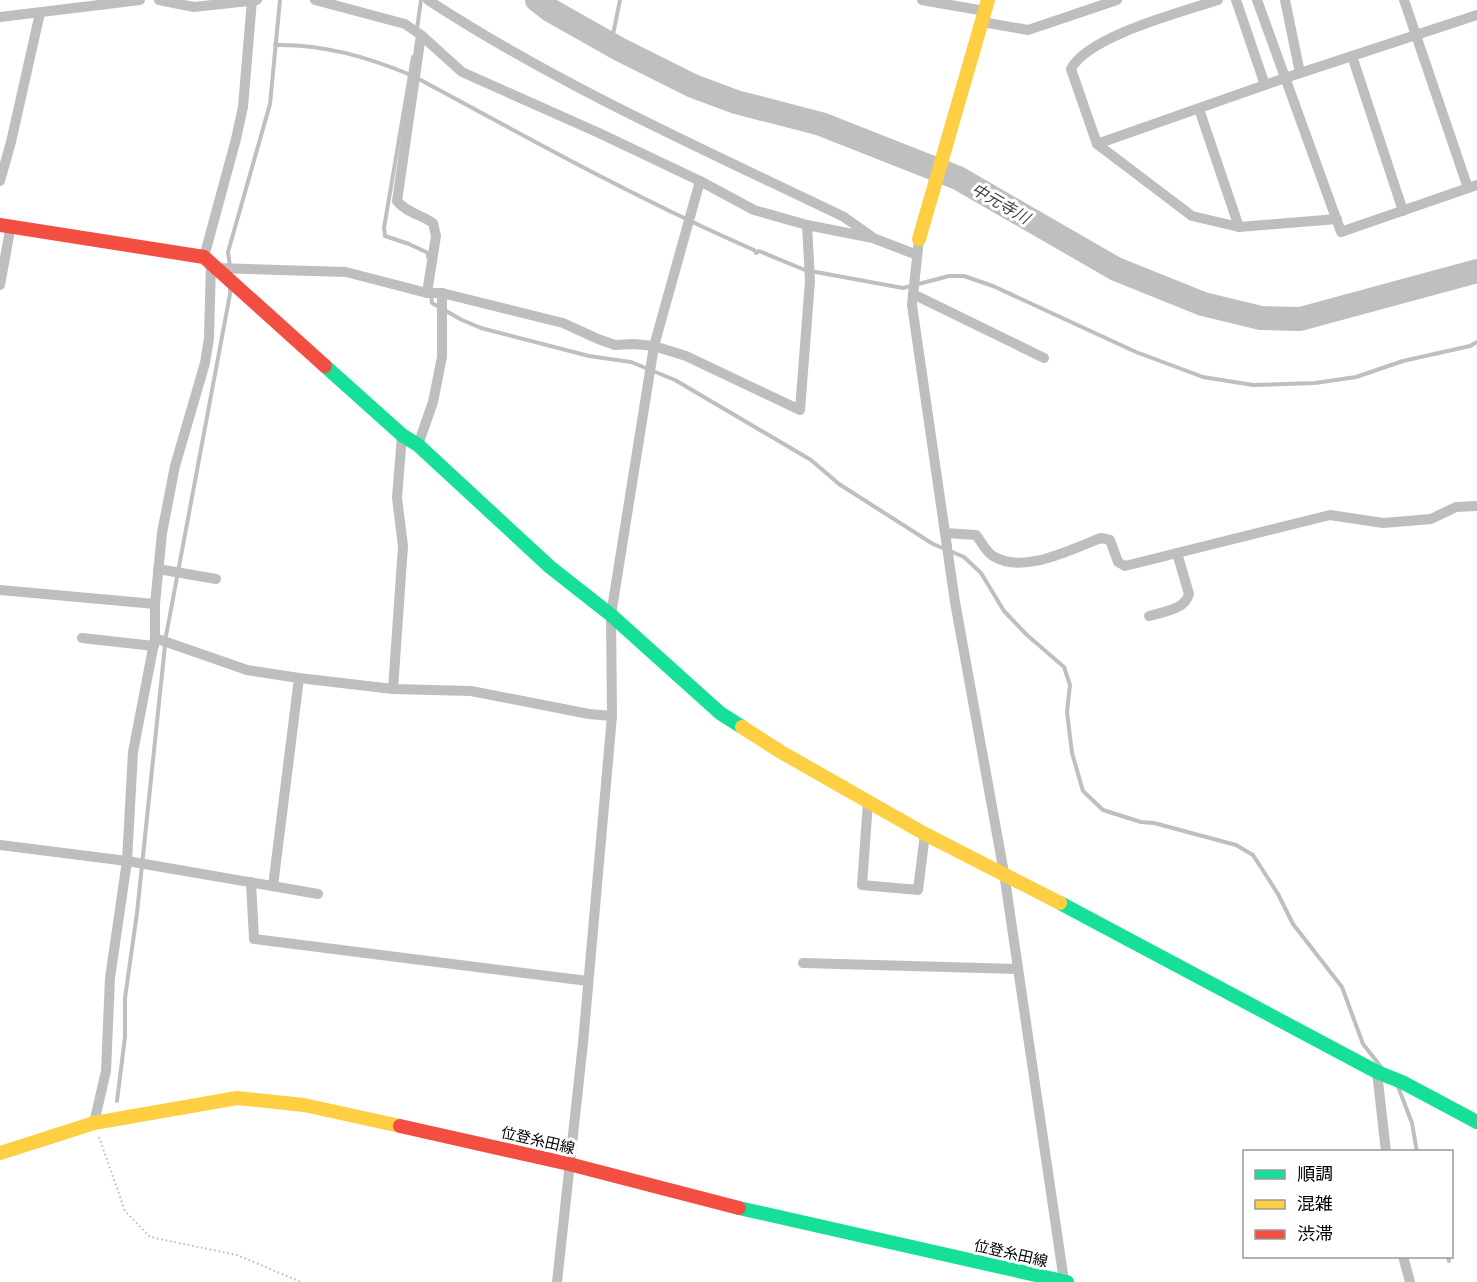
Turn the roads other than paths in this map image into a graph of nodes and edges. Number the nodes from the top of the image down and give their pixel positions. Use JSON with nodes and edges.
{"nodes":[{"id":1,"x":140,"y":0,"type":"edge"},
{"id":2,"x":159,"y":0,"type":"edge"},
{"id":3,"x":252,"y":0,"type":"edge"},
{"id":4,"x":258,"y":0,"type":"edge"},
{"id":5,"x":315,"y":0,"type":"edge"},
{"id":6,"x":428,"y":0,"type":"edge"},
{"id":7,"x":922,"y":0,"type":"edge"},
{"id":8,"x":1117,"y":0,"type":"edge"},
{"id":9,"x":1218,"y":0,"type":"edge"},
{"id":10,"x":1236,"y":0,"type":"edge"},
{"id":11,"x":1257,"y":0,"type":"edge"},
{"id":12,"x":1285,"y":0,"type":"edge"},
{"id":13,"x":1404,"y":0,"type":"edge"},
{"id":14,"x":72,"y":4,"type":"edge"},
{"id":15,"x":985,"y":11,"type":"edge"},
{"id":16,"x":40,"y":13,"type":"junction"},
{"id":17,"x":0,"y":17,"type":"edge"},
{"id":18,"x":1477,"y":17,"type":"edge"},
{"id":19,"x":421,"y":35,"type":"junction"},
{"id":20,"x":1416,"y":35,"type":"junction"},
{"id":21,"x":1352,"y":56,"type":"junction"},
{"id":22,"x":1300,"y":73,"type":"junction"},
{"id":23,"x":1285,"y":78,"type":"junction"},
{"id":24,"x":1265,"y":85,"type":"junction"},
{"id":25,"x":1198,"y":109,"type":"junction"},
{"id":26,"x":1097,"y":144,"type":"junction"},
{"id":27,"x":0,"y":181,"type":"edge"},
{"id":28,"x":700,"y":181,"type":"junction"},
{"id":29,"x":1473,"y":186,"type":"edge"},
{"id":30,"x":1403,"y":211,"type":"junction"},
{"id":31,"x":1337,"y":219,"type":"junction"},
{"id":32,"x":5,"y":225,"type":"edge"},
{"id":33,"x":807,"y":225,"type":"junction"},
{"id":34,"x":1239,"y":227,"type":"junction"},
{"id":35,"x":873,"y":238,"type":"junction"},
{"id":36,"x":919,"y":239,"type":"joint"},
{"id":37,"x":916,"y":255,"type":"junction"},
{"id":38,"x":210,"y":263,"type":"junction"},
{"id":39,"x":0,"y":285,"type":"edge"},
{"id":40,"x":427,"y":293,"type":"junction"},
{"id":41,"x":442,"y":293,"type":"junction"},
{"id":42,"x":913,"y":294,"type":"junction"},
{"id":43,"x":654,"y":346,"type":"junction"},
{"id":44,"x":1044,"y":358,"type":"dead end"},
{"id":45,"x":402,"y":435,"type":"junction"},
{"id":46,"x":418,"y":445,"type":"junction"},
{"id":47,"x":1477,"y":506,"type":"edge"},
{"id":48,"x":945,"y":533,"type":"junction"},
{"id":49,"x":1177,"y":553,"type":"junction"},
{"id":50,"x":158,"y":569,"type":"junction"},
{"id":51,"x":216,"y":579,"type":"dead end"},
{"id":52,"x":0,"y":590,"type":"edge"},
{"id":53,"x":155,"y":604,"type":"junction"},
{"id":54,"x":611,"y":615,"type":"junction"},
{"id":55,"x":1149,"y":616,"type":"dead end"},
{"id":56,"x":82,"y":638,"type":"dead end"},
{"id":57,"x":154,"y":642,"type":"junction"},
{"id":58,"x":299,"y":678,"type":"junction"},
{"id":59,"x":393,"y":689,"type":"junction"},
{"id":60,"x":612,"y":716,"type":"junction"},
{"id":61,"x":868,"y":802,"type":"junction"},
{"id":62,"x":925,"y":834,"type":"junction"},
{"id":63,"x":0,"y":844,"type":"edge"},
{"id":64,"x":127,"y":861,"type":"junction"},
{"id":65,"x":1004,"y":873,"type":"junction"},
{"id":66,"x":251,"y":882,"type":"junction"},
{"id":67,"x":273,"y":886,"type":"junction"},
{"id":68,"x":318,"y":894,"type":"dead end"},
{"id":69,"x":803,"y":963,"type":"dead end"},
{"id":70,"x":1018,"y":969,"type":"junction"},
{"id":71,"x":588,"y":981,"type":"junction"},
{"id":72,"x":1377,"y":1072,"type":"junction"},
{"id":73,"x":1477,"y":1122,"type":"edge"},
{"id":74,"x":94,"y":1123,"type":"junction"},
{"id":75,"x":1386,"y":1150,"type":"edge"},
{"id":76,"x":0,"y":1153,"type":"edge"},
{"id":77,"x":569,"y":1164,"type":"junction"},
{"id":78,"x":1403,"y":1258,"type":"edge"},
{"id":79,"x":557,"y":1282,"type":"edge"},
{"id":80,"x":1065,"y":1282,"type":"edge"},
{"id":81,"x":1410,"y":1282,"type":"edge"}],
"edges":[{"from":1,"to":14,"type":"street"},
{"from":2,"to":3,"type":"street"},
{"from":3,"to":4,"type":"street"},
{"from":3,"to":38,"type":"street"},
{"from":5,"to":19,"type":"street"},
{"from":6,"to":35,"type":"street"},
{"from":7,"to":15,"type":"street"},
{"from":8,"to":15,"type":"street"},
{"from":9,"to":26,"type":"street"},
{"from":10,"to":24,"type":"street"},
{"from":11,"to":23,"type":"street"},
{"from":12,"to":22,"type":"street"},
{"from":13,"to":20,"type":"street"},
{"from":14,"to":16,"type":"street"},
{"from":15,"to":36,"type":"street"},
{"from":16,"to":17,"type":"street"},
{"from":16,"to":27,"type":"street"},
{"from":18,"to":20,"type":"street"},
{"from":19,"to":28,"type":"street"},
{"from":19,"to":40,"type":"street"},
{"from":20,"to":21,"type":"street"},
{"from":20,"to":29,"type":"street"},
{"from":21,"to":22,"type":"street"},
{"from":21,"to":30,"type":"street"},
{"from":22,"to":23,"type":"street"},
{"from":23,"to":24,"type":"street"},
{"from":23,"to":31,"type":"street"},
{"from":24,"to":25,"type":"street"},
{"from":25,"to":26,"type":"street"},
{"from":25,"to":34,"type":"street"},
{"from":26,"to":34,"type":"street"},
{"from":28,"to":33,"type":"street"},
{"from":28,"to":43,"type":"street"},
{"from":29,"to":30,"type":"street"},
{"from":30,"to":31,"type":"street"},
{"from":31,"to":34,"type":"street"},
{"from":32,"to":38,"type":"street"},
{"from":32,"to":39,"type":"street"},
{"from":33,"to":35,"type":"street"},
{"from":33,"to":43,"type":"street"},
{"from":35,"to":37,"type":"street"},
{"from":36,"to":37,"type":"street"},
{"from":37,"to":42,"type":"street"},
{"from":38,"to":40,"type":"street"},
{"from":38,"to":45,"type":"street"},
{"from":38,"to":50,"type":"street"},
{"from":40,"to":41,"type":"street"},
{"from":41,"to":43,"type":"street"},
{"from":41,"to":46,"type":"street"},
{"from":42,"to":44,"type":"street"},
{"from":42,"to":48,"type":"street"},
{"from":43,"to":54,"type":"street"},
{"from":45,"to":46,"type":"street"},
{"from":45,"to":59,"type":"street"},
{"from":46,"to":54,"type":"street"},
{"from":47,"to":49,"type":"street"},
{"from":48,"to":49,"type":"street"},
{"from":48,"to":65,"type":"street"},
{"from":49,"to":55,"type":"street"},
{"from":50,"to":51,"type":"street"},
{"from":50,"to":53,"type":"street"},
{"from":52,"to":53,"type":"street"},
{"from":53,"to":57,"type":"street"},
{"from":54,"to":60,"type":"street"},
{"from":54,"to":61,"type":"street"},
{"from":56,"to":57,"type":"street"},
{"from":57,"to":58,"type":"street"},
{"from":57,"to":64,"type":"street"},
{"from":58,"to":59,"type":"street"},
{"from":58,"to":67,"type":"street"},
{"from":59,"to":60,"type":"street"},
{"from":60,"to":71,"type":"street"},
{"from":61,"to":62,"type":"street"},
{"from":61,"to":62,"type":"street"},
{"from":62,"to":65,"type":"street"},
{"from":63,"to":64,"type":"street"},
{"from":64,"to":66,"type":"street"},
{"from":64,"to":74,"type":"street"},
{"from":65,"to":70,"type":"street"},
{"from":65,"to":72,"type":"street"},
{"from":66,"to":67,"type":"street"},
{"from":66,"to":71,"type":"street"},
{"from":67,"to":68,"type":"street"},
{"from":69,"to":70,"type":"street"},
{"from":70,"to":80,"type":"street"},
{"from":71,"to":77,"type":"street"},
{"from":72,"to":73,"type":"street"},
{"from":72,"to":75,"type":"street"},
{"from":74,"to":76,"type":"street","name":"位登糸田線"},
{"from":74,"to":77,"type":"street","name":"位登糸田線"},
{"from":77,"to":79,"type":"street"},
{"from":77,"to":80,"type":"street","name":"位登糸田線"},
{"from":78,"to":81,"type":"street"}]}
